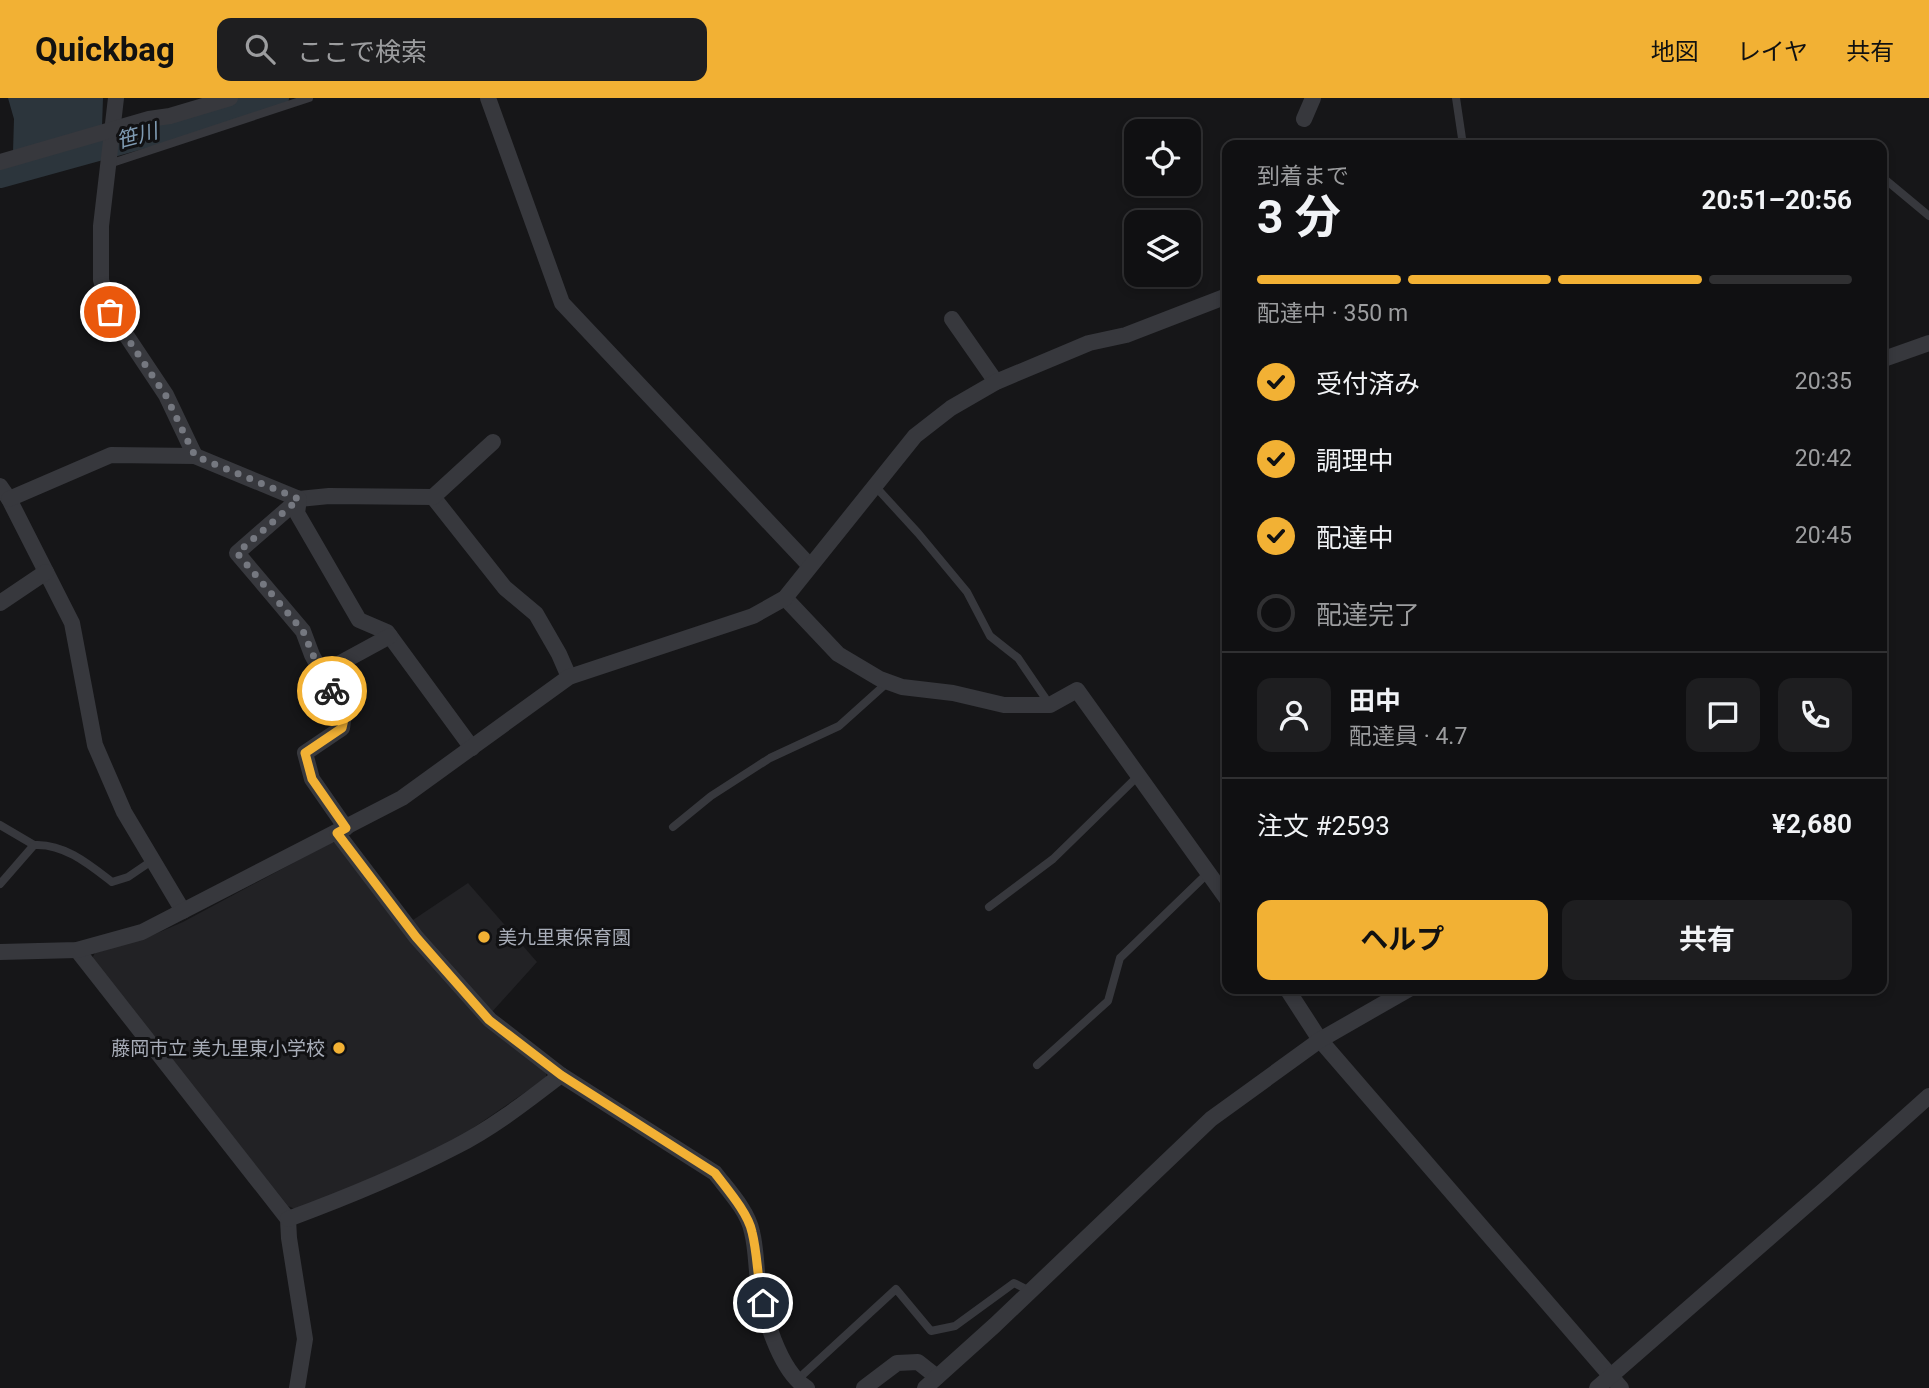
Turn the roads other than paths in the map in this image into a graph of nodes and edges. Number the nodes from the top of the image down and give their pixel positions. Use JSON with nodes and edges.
{"nodes":[{"id":1,"x":116,"y":98,"type":"edge"},
{"id":2,"x":230,"y":98,"type":"edge"},
{"id":3,"x":309,"y":98,"type":"edge"},
{"id":4,"x":488,"y":98,"type":"edge"},
{"id":5,"x":1314,"y":98,"type":"edge"},
{"id":6,"x":1456,"y":98,"type":"edge"},
{"id":7,"x":1304,"y":119,"type":"dead end"},
{"id":8,"x":113,"y":130,"type":"junction"},
{"id":9,"x":1462,"y":140,"type":"edge"},
{"id":10,"x":0,"y":162,"type":"edge"},
{"id":11,"x":109,"y":164,"type":"junction"},
{"id":12,"x":1887,"y":181,"type":"edge"},
{"id":13,"x":1929,"y":216,"type":"edge"},
{"id":14,"x":1222,"y":298,"type":"edge"},
{"id":15,"x":952,"y":319,"type":"dead end"},
{"id":16,"x":1929,"y":343,"type":"edge"},
{"id":17,"x":1887,"y":358,"type":"edge"},
{"id":18,"x":996,"y":382,"type":"junction"},
{"id":19,"x":493,"y":442,"type":"dead end"},
{"id":20,"x":195,"y":456,"type":"junction"},
{"id":21,"x":874,"y":485,"type":"junction"},
{"id":22,"x":5,"y":493,"type":"edge"},
{"id":23,"x":433,"y":497,"type":"junction"},
{"id":24,"x":299,"y":499,"type":"junction"},
{"id":25,"x":810,"y":566,"type":"junction"},
{"id":26,"x":46,"y":572,"type":"junction"},
{"id":27,"x":785,"y":598,"type":"junction"},
{"id":28,"x":0,"y":603,"type":"edge"},
{"id":29,"x":390,"y":636,"type":"junction"},
{"id":30,"x":322,"y":673,"type":"junction"},
{"id":31,"x":569,"y":677,"type":"junction"},
{"id":32,"x":888,"y":682,"type":"junction"},
{"id":33,"x":1050,"y":705,"type":"junction"},
{"id":34,"x":472,"y":748,"type":"junction"},
{"id":35,"x":1138,"y":777,"type":"junction"},
{"id":36,"x":0,"y":825,"type":"edge"},
{"id":37,"x":673,"y":827,"type":"dead end"},
{"id":38,"x":342,"y":830,"type":"junction"},
{"id":39,"x":34,"y":845,"type":"junction"},
{"id":40,"x":153,"y":860,"type":"junction"},
{"id":41,"x":1208,"y":873,"type":"junction"},
{"id":42,"x":0,"y":884,"type":"edge"},
{"id":43,"x":1222,"y":892,"type":"edge"},
{"id":44,"x":989,"y":907,"type":"dead end"},
{"id":45,"x":183,"y":911,"type":"junction"},
{"id":46,"x":77,"y":950,"type":"junction"},
{"id":47,"x":0,"y":952,"type":"edge"},
{"id":48,"x":1290,"y":994,"type":"edge"},
{"id":49,"x":1400,"y":994,"type":"edge"},
{"id":50,"x":1320,"y":1040,"type":"junction"},
{"id":51,"x":1037,"y":1065,"type":"dead end"},
{"id":52,"x":561,"y":1075,"type":"junction"},
{"id":53,"x":1929,"y":1096,"type":"edge"},
{"id":54,"x":288,"y":1219,"type":"junction"},
{"id":55,"x":1030,"y":1292,"type":"junction"},
{"id":56,"x":931,"y":1382,"type":"edge"},
{"id":57,"x":1615,"y":1382,"type":"edge"},
{"id":58,"x":801,"y":1385,"type":"edge"},
{"id":59,"x":297,"y":1388,"type":"edge"},
{"id":60,"x":864,"y":1388,"type":"edge"},
{"id":61,"x":1597,"y":1388,"type":"edge"}],
"edges":[{"from":1,"to":8,"type":"street"},
{"from":2,"to":8,"type":"street"},
{"from":3,"to":11,"type":"lane"},
{"from":4,"to":25,"type":"street"},
{"from":5,"to":7,"type":"street"},
{"from":6,"to":9,"type":"lane"},
{"from":8,"to":10,"type":"street"},
{"from":8,"to":11,"type":"street"},
{"from":11,"to":20,"type":"street"},
{"from":12,"to":13,"type":"lane"},
{"from":14,"to":18,"type":"street"},
{"from":15,"to":18,"type":"street"},
{"from":16,"to":17,"type":"street"},
{"from":18,"to":21,"type":"street"},
{"from":19,"to":23,"type":"street"},
{"from":20,"to":22,"type":"street"},
{"from":20,"to":24,"type":"street"},
{"from":21,"to":25,"type":"street"},
{"from":21,"to":33,"type":"lane"},
{"from":22,"to":26,"type":"street"},
{"from":23,"to":24,"type":"street"},
{"from":23,"to":31,"type":"street"},
{"from":24,"to":29,"type":"street"},
{"from":24,"to":30,"type":"street"},
{"from":25,"to":27,"type":"street"},
{"from":26,"to":28,"type":"street"},
{"from":26,"to":40,"type":"street"},
{"from":27,"to":31,"type":"street"},
{"from":27,"to":32,"type":"street"},
{"from":29,"to":30,"type":"street"},
{"from":29,"to":34,"type":"street"},
{"from":30,"to":38,"type":"street"},
{"from":31,"to":34,"type":"street"},
{"from":32,"to":33,"type":"street"},
{"from":32,"to":37,"type":"lane"},
{"from":33,"to":35,"type":"street"},
{"from":34,"to":38,"type":"street"},
{"from":35,"to":41,"type":"street"},
{"from":35,"to":44,"type":"lane"},
{"from":36,"to":39,"type":"lane"},
{"from":38,"to":45,"type":"street"},
{"from":38,"to":52,"type":"street"},
{"from":39,"to":40,"type":"lane"},
{"from":39,"to":42,"type":"lane"},
{"from":40,"to":45,"type":"street"},
{"from":41,"to":43,"type":"street"},
{"from":41,"to":51,"type":"lane"},
{"from":45,"to":46,"type":"street"},
{"from":46,"to":47,"type":"street"},
{"from":46,"to":54,"type":"street"},
{"from":48,"to":50,"type":"street"},
{"from":49,"to":50,"type":"street"},
{"from":50,"to":55,"type":"street"},
{"from":50,"to":57,"type":"street"},
{"from":52,"to":54,"type":"street"},
{"from":52,"to":58,"type":"street"},
{"from":53,"to":57,"type":"street"},
{"from":54,"to":59,"type":"street"},
{"from":55,"to":56,"type":"street"},
{"from":55,"to":58,"type":"lane"},
{"from":56,"to":60,"type":"street"},
{"from":57,"to":61,"type":"street"}]}
